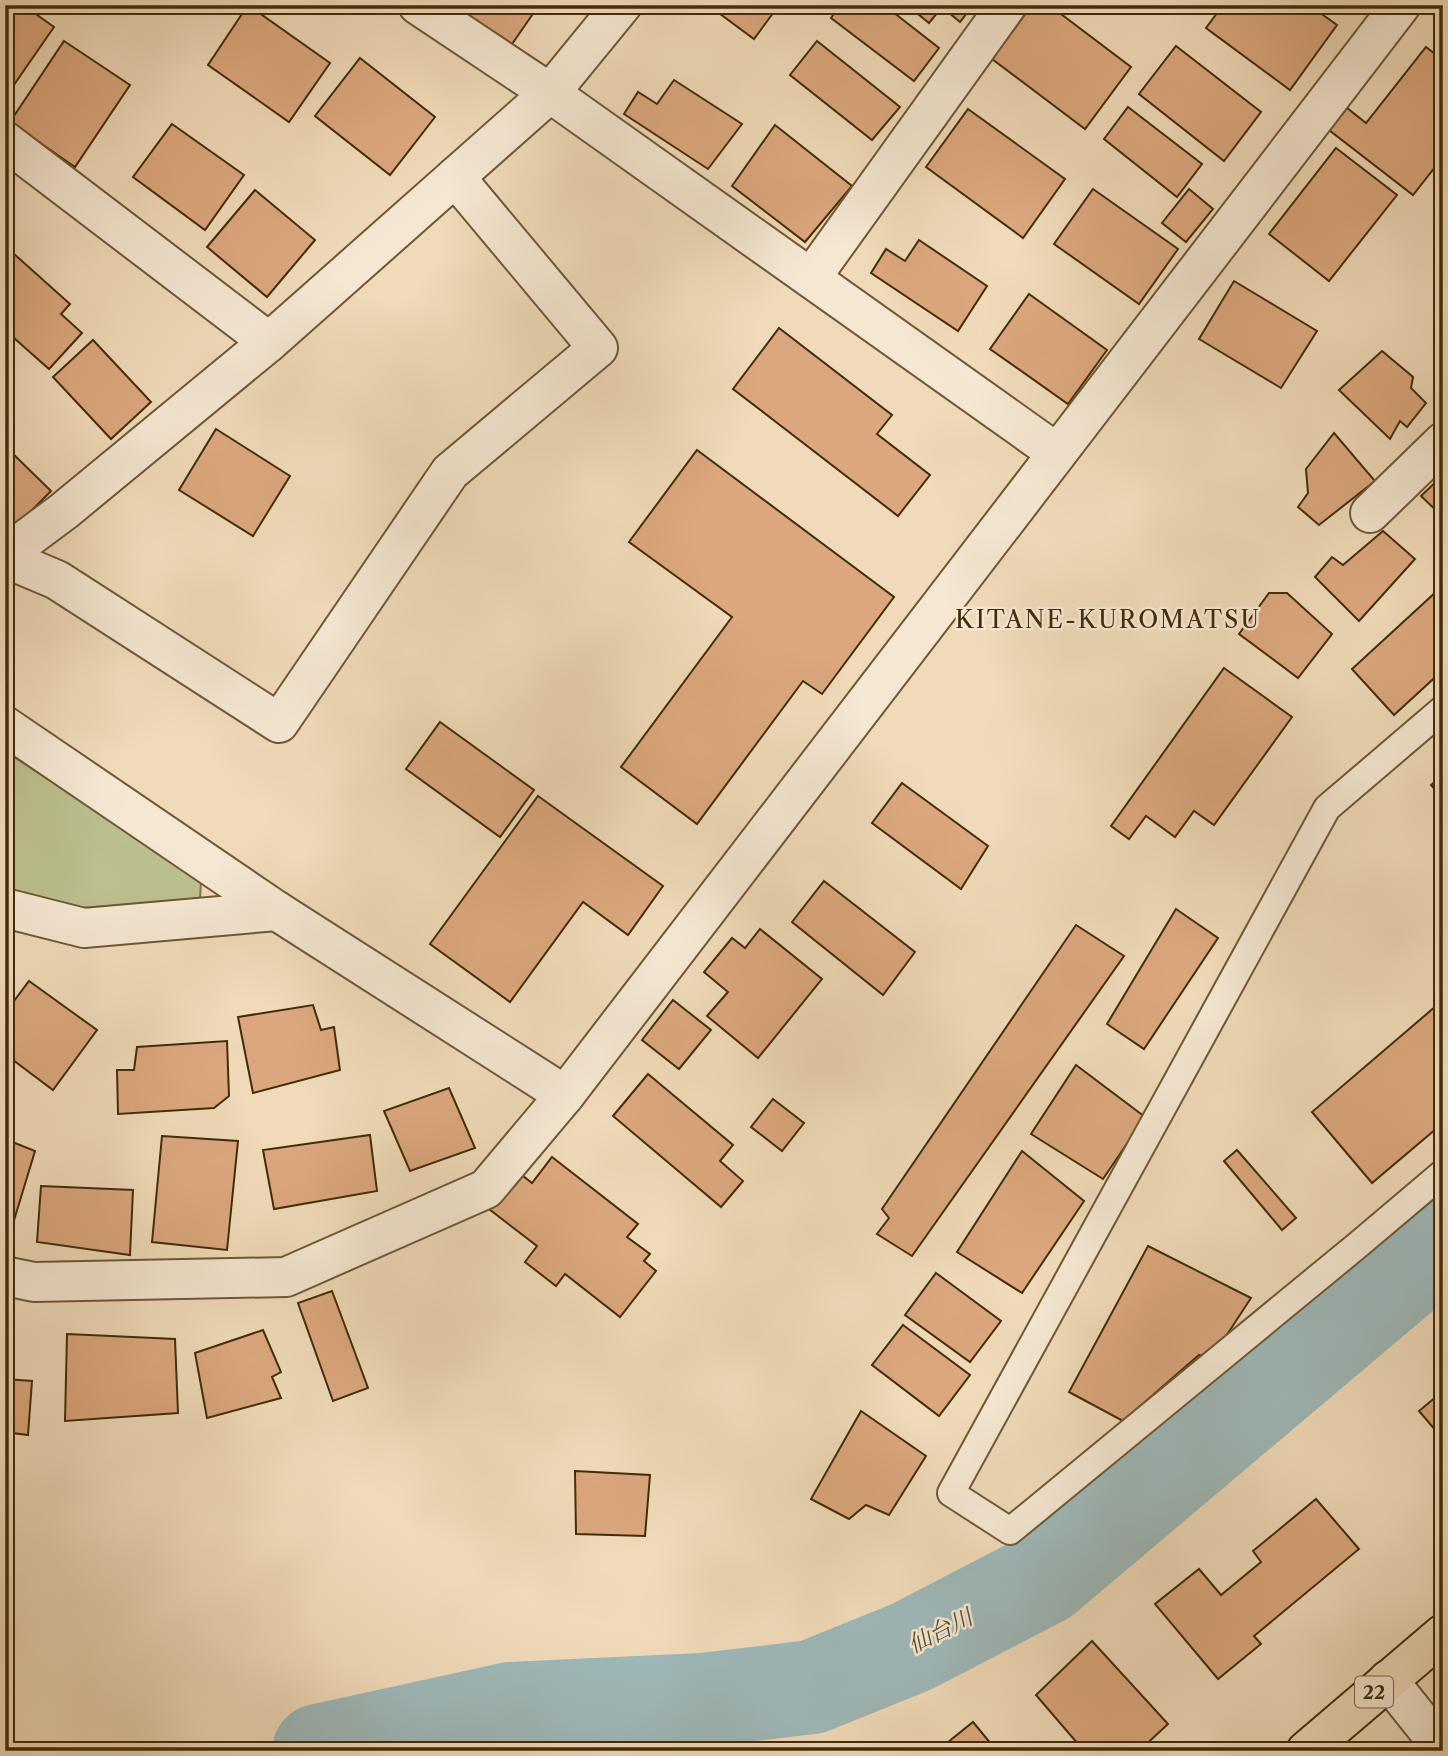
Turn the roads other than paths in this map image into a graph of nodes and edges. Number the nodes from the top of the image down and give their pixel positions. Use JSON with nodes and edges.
{"nodes":[{"id":1,"x":418,"y":5,"type":"edge"},
{"id":2,"x":622,"y":5,"type":"edge"},
{"id":3,"x":1007,"y":5,"type":"edge"},
{"id":4,"x":1401,"y":5,"type":"edge"},
{"id":5,"x":551,"y":93,"type":"junction"},
{"id":6,"x":5,"y":141,"type":"edge"},
{"id":7,"x":455,"y":177,"type":"junction"},
{"id":8,"x":811,"y":278,"type":"junction"},
{"id":9,"x":269,"y":342,"type":"junction"},
{"id":10,"x":1443,"y":442,"type":"edge"},
{"id":11,"x":1057,"y":453,"type":"junction"},
{"id":12,"x":1370,"y":513,"type":"dead end"},
{"id":13,"x":5,"y":557,"type":"edge"},
{"id":14,"x":1443,"y":709,"type":"edge"},
{"id":15,"x":5,"y":726,"type":"edge"},
{"id":16,"x":5,"y":908,"type":"edge"},
{"id":17,"x":277,"y":911,"type":"junction"},
{"id":18,"x":565,"y":1095,"type":"junction"},
{"id":19,"x":1443,"y":1173,"type":"edge"},
{"id":20,"x":5,"y":1276,"type":"edge"},
{"id":21,"x":1443,"y":1633,"type":"edge"},
{"id":22,"x":1388,"y":1680,"type":"junction"},
{"id":23,"x":1443,"y":1749,"type":"edge"},
{"id":24,"x":1306,"y":1751,"type":"edge"}],
"edges":[{"from":1,"to":5,"type":"street"},
{"from":2,"to":5,"type":"street"},
{"from":3,"to":8,"type":"street"},
{"from":4,"to":11,"type":"street"},
{"from":5,"to":7,"type":"street"},
{"from":5,"to":8,"type":"street"},
{"from":6,"to":9,"type":"street"},
{"from":7,"to":9,"type":"street"},
{"from":7,"to":13,"type":"street"},
{"from":8,"to":11,"type":"street"},
{"from":9,"to":13,"type":"street"},
{"from":10,"to":12,"type":"street"},
{"from":11,"to":18,"type":"street"},
{"from":14,"to":19,"type":"lane"},
{"from":15,"to":17,"type":"street"},
{"from":16,"to":17,"type":"street"},
{"from":17,"to":18,"type":"street"},
{"from":18,"to":20,"type":"street"},
{"from":21,"to":22,"type":"main road","number":"22"},
{"from":22,"to":23,"type":"street"},
{"from":22,"to":24,"type":"main road","number":"22"}]}
